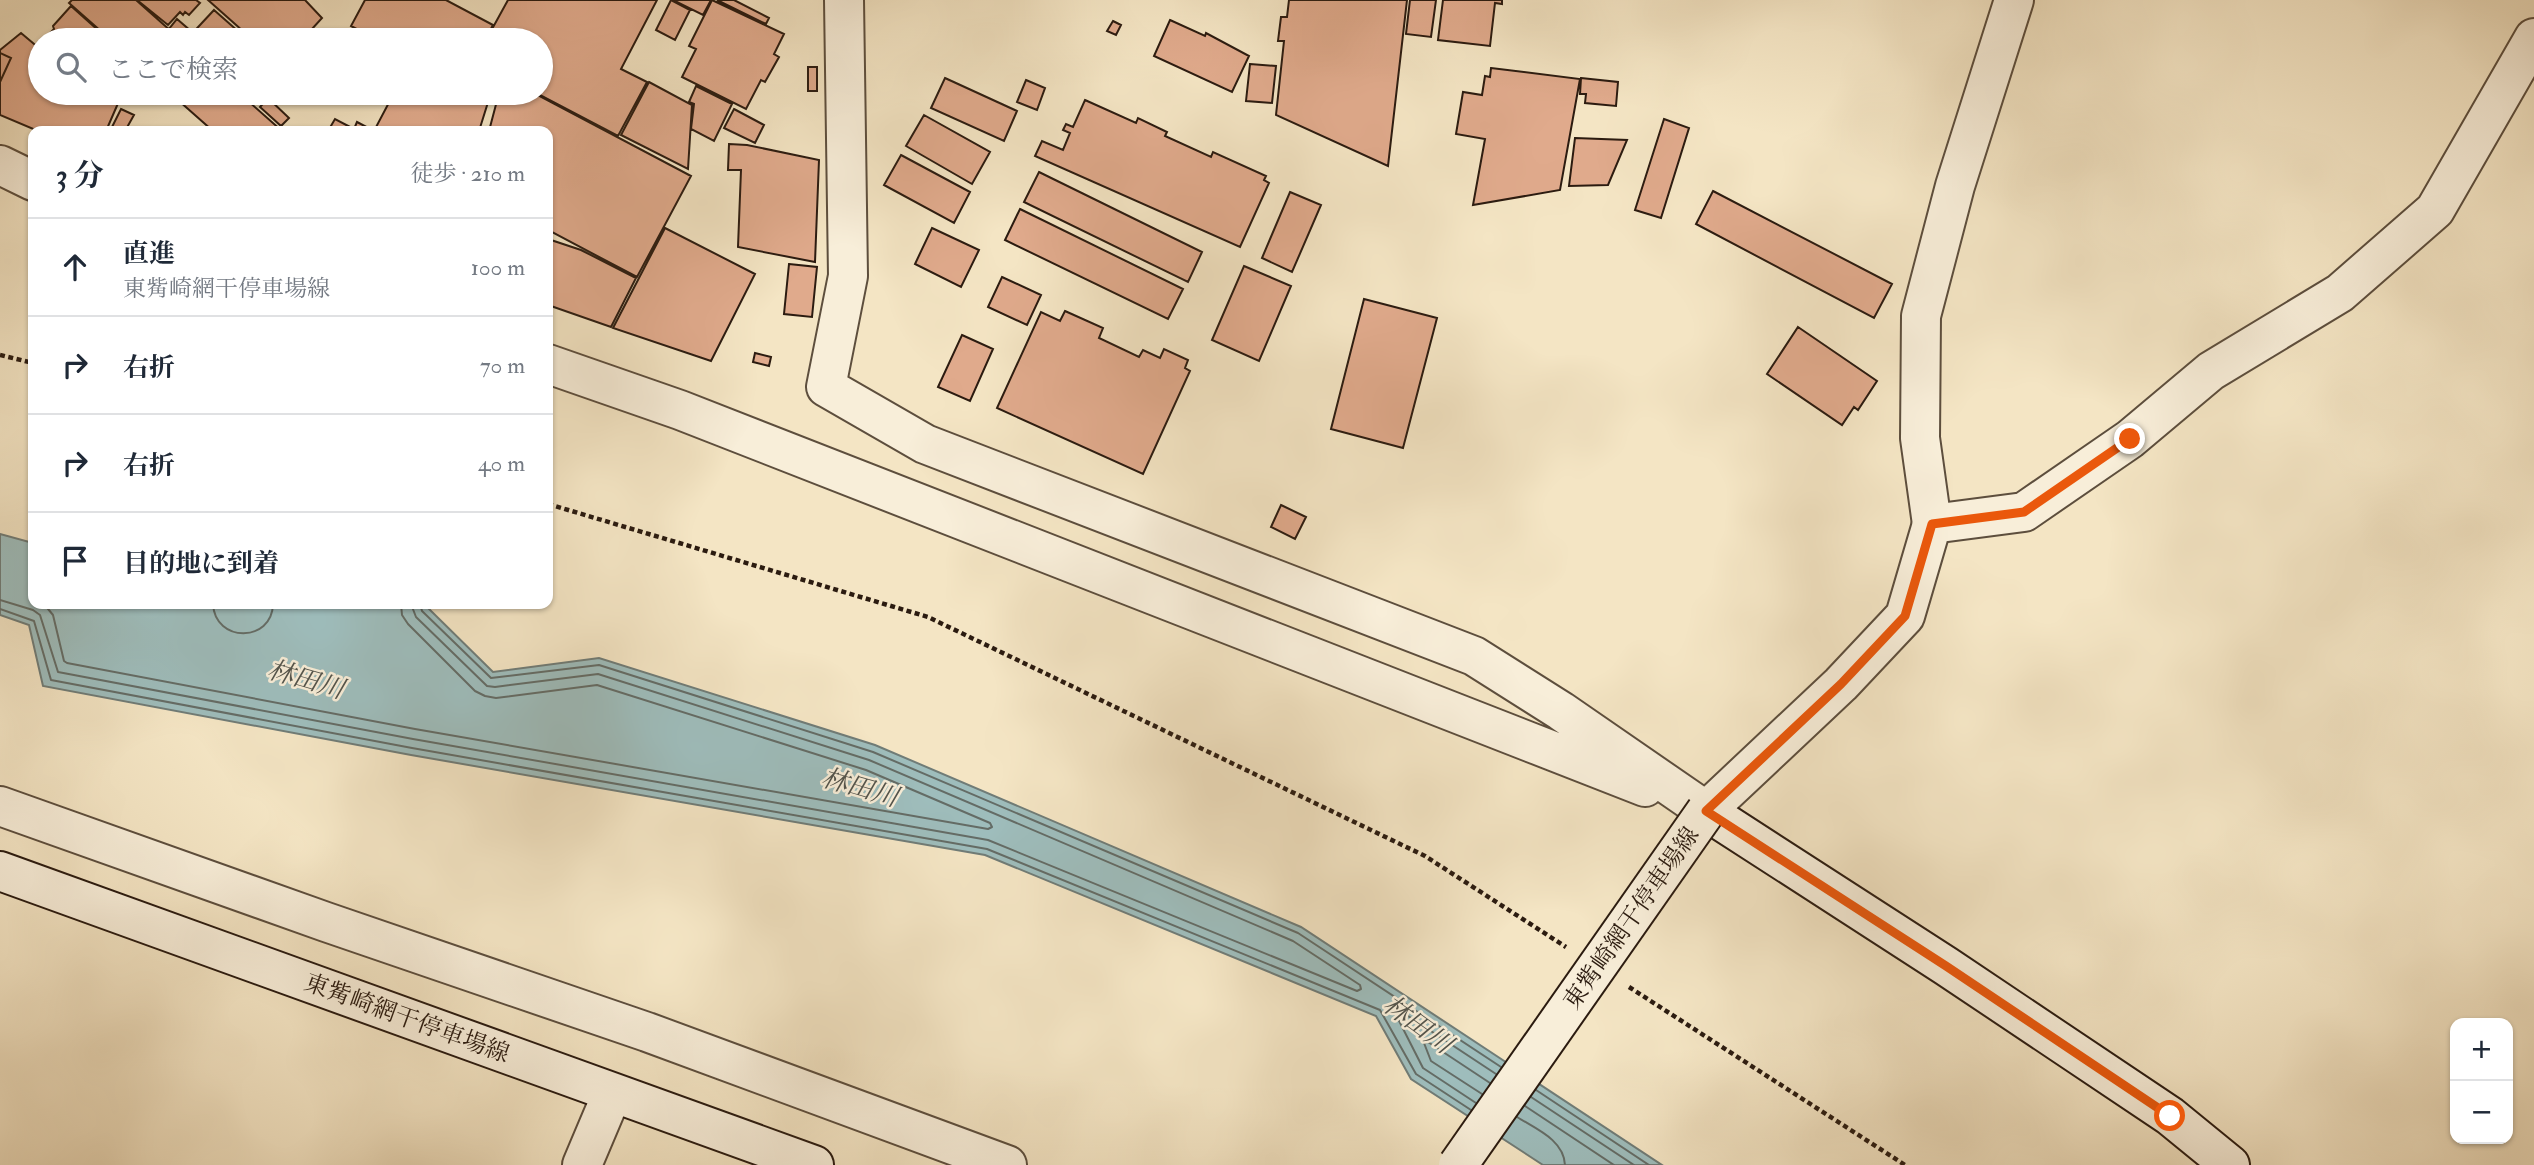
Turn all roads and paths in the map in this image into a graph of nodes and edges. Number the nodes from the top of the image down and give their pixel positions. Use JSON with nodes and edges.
{"nodes":[{"id":1,"x":844,"y":0,"type":"edge"},
{"id":2,"x":2014,"y":0,"type":"edge"},
{"id":3,"x":2534,"y":38,"type":"edge"},
{"id":4,"x":0,"y":165,"type":"edge"},
{"id":5,"x":28,"y":179,"type":"edge"},
{"id":6,"x":0,"y":355,"type":"edge"},
{"id":7,"x":28,"y":362,"type":"edge"},
{"id":8,"x":553,"y":366,"type":"edge"},
{"id":9,"x":553,"y":505,"type":"edge"},
{"id":10,"x":1932,"y":524,"type":"junction"},
{"id":11,"x":0,"y":806,"type":"edge"},
{"id":12,"x":1706,"y":811,"type":"junction"},
{"id":13,"x":0,"y":871,"type":"edge"},
{"id":14,"x":1575,"y":952,"type":"dead end"},
{"id":15,"x":1621,"y":982,"type":"dead end"},
{"id":16,"x":612,"y":1094,"type":"junction"},
{"id":17,"x":582,"y":1165,"type":"edge"},
{"id":18,"x":814,"y":1165,"type":"edge"},
{"id":19,"x":1007,"y":1165,"type":"edge"},
{"id":20,"x":1458,"y":1165,"type":"edge"},
{"id":21,"x":1905,"y":1165,"type":"edge"},
{"id":22,"x":2230,"y":1165,"type":"edge"}],
"edges":[{"from":1,"to":12,"type":"street"},
{"from":2,"to":10,"type":"street"},
{"from":3,"to":10,"type":"street"},
{"from":4,"to":5,"type":"street"},
{"from":6,"to":7,"type":"path"},
{"from":8,"to":12,"type":"street"},
{"from":9,"to":14,"type":"path"},
{"from":10,"to":12,"type":"street"},
{"from":11,"to":19,"type":"street"},
{"from":12,"to":20,"type":"street","name":"東觜崎網干停車場線","bridge":true},
{"from":12,"to":22,"type":"street","name":"東觜崎網干停車場線"},
{"from":13,"to":16,"type":"street","name":"東觜崎網干停車場線"},
{"from":15,"to":21,"type":"path"},
{"from":16,"to":17,"type":"street"},
{"from":16,"to":18,"type":"street","name":"東觜崎網干停車場線"}]}
